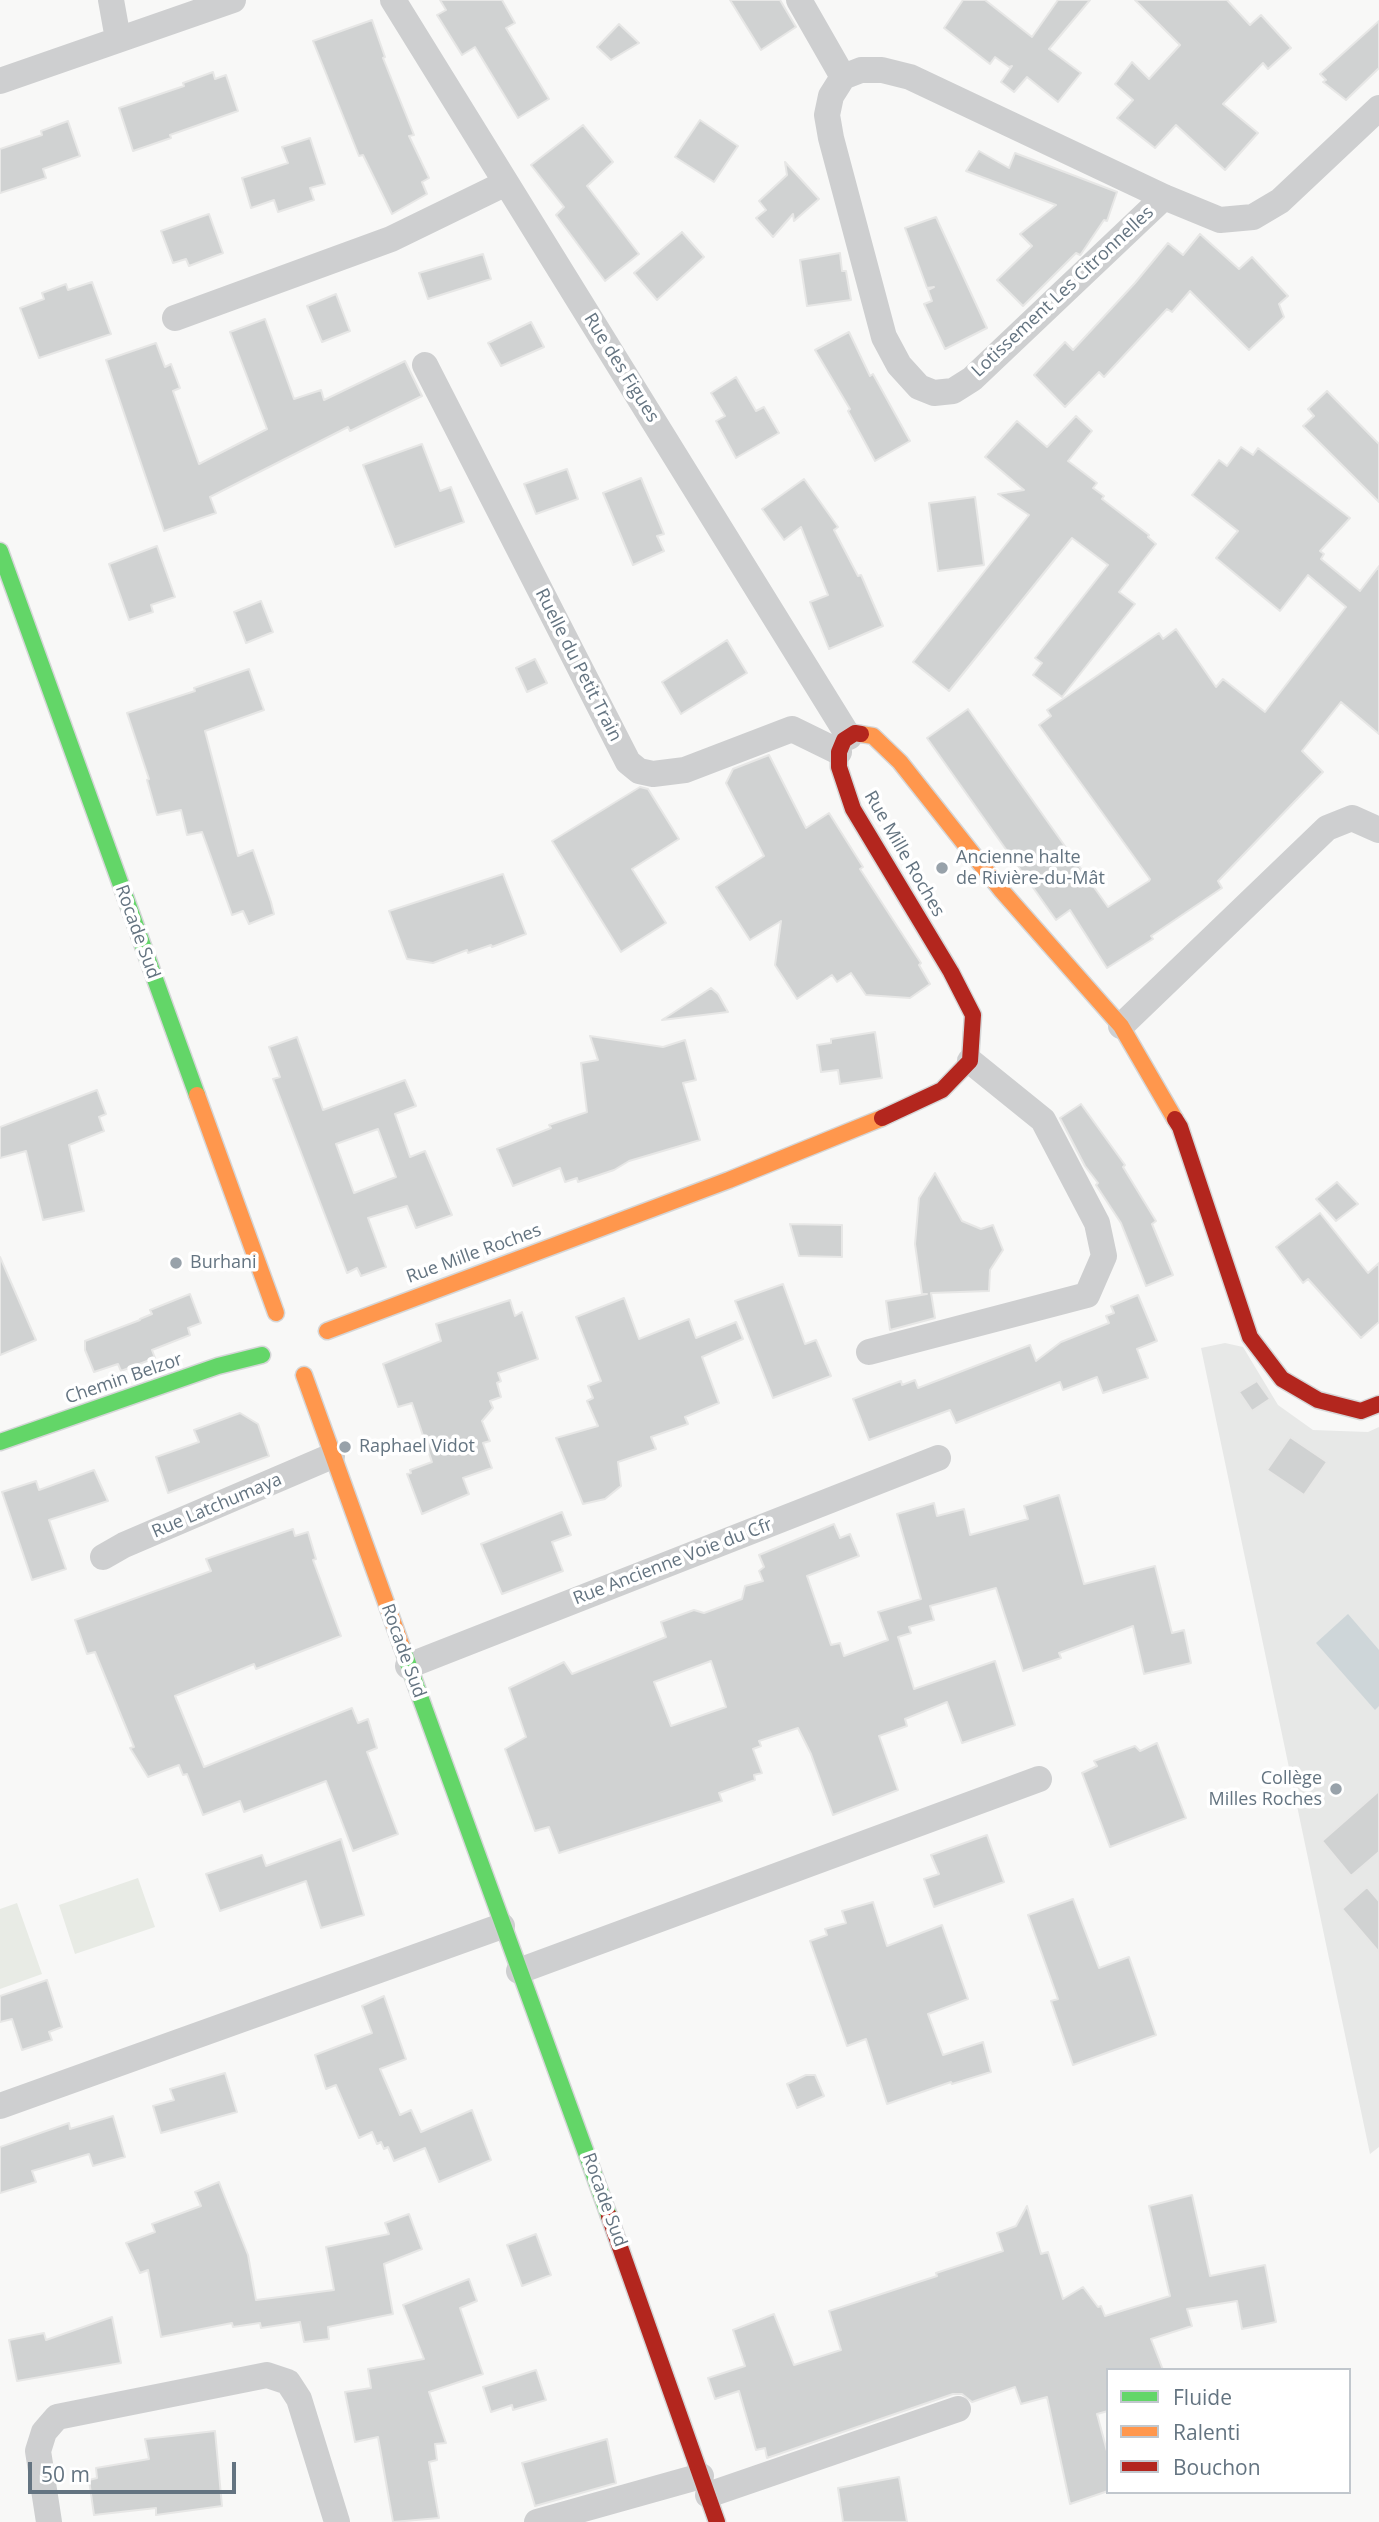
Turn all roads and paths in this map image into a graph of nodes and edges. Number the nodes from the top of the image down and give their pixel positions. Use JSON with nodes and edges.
{"nodes":[{"id":1,"x":111,"y":0,"type":"edge"},
{"id":2,"x":233,"y":0,"type":"edge"},
{"id":3,"x":393,"y":0,"type":"edge"},
{"id":4,"x":799,"y":0,"type":"edge"},
{"id":5,"x":118,"y":38,"type":"junction"},
{"id":6,"x":843,"y":77,"type":"junction"},
{"id":7,"x":0,"y":81,"type":"edge"},
{"id":8,"x":1379,"y":108,"type":"edge"},
{"id":9,"x":506,"y":183,"type":"junction"},
{"id":10,"x":1164,"y":197,"type":"junction"},
{"id":11,"x":175,"y":318,"type":"dead end"},
{"id":12,"x":425,"y":365,"type":"dead end"},
{"id":13,"x":0,"y":551,"type":"edge"},
{"id":14,"x":844,"y":744,"type":"junction"},
{"id":15,"x":1379,"y":830,"type":"edge"},
{"id":16,"x":1121,"y":1026,"type":"junction"},
{"id":17,"x":970,"y":1061,"type":"junction"},
{"id":18,"x":296,"y":1307,"type":"dead end"},
{"id":19,"x":276,"y":1312,"type":"junction"},
{"id":20,"x":315,"y":1314,"type":"dead end"},
{"id":21,"x":327,"y":1331,"type":"junction"},
{"id":22,"x":327,"y":1352,"type":"dead end"},
{"id":23,"x":869,"y":1352,"type":"dead end"},
{"id":24,"x":262,"y":1355,"type":"junction"},
{"id":25,"x":1379,"y":1404,"type":"edge"},
{"id":26,"x":0,"y":1442,"type":"edge"},
{"id":27,"x":332,"y":1457,"type":"junction"},
{"id":28,"x":938,"y":1458,"type":"dead end"},
{"id":29,"x":103,"y":1557,"type":"dead end"},
{"id":30,"x":408,"y":1666,"type":"junction"},
{"id":31,"x":1039,"y":1779,"type":"dead end"},
{"id":32,"x":502,"y":1926,"type":"junction"},
{"id":33,"x":520,"y":1971,"type":"junction"},
{"id":34,"x":0,"y":2106,"type":"edge"},
{"id":35,"x":958,"y":2409,"type":"dead end"},
{"id":36,"x":705,"y":2486,"type":"junction"},
{"id":37,"x":49,"y":2522,"type":"edge"},
{"id":38,"x":337,"y":2522,"type":"edge"},
{"id":39,"x":537,"y":2522,"type":"edge"},
{"id":40,"x":717,"y":2522,"type":"edge"}],
"edges":[{"from":1,"to":5,"type":"street"},
{"from":2,"to":5,"type":"street"},
{"from":3,"to":9,"type":"street","name":"Rue des Figues"},
{"from":4,"to":6,"type":"street"},
{"from":5,"to":7,"type":"street"},
{"from":6,"to":10,"type":"street","name":"Lotissement Les Citronnelles"},
{"from":6,"to":10,"type":"street","name":"Lotissement Les Citronnelles"},
{"from":8,"to":10,"type":"street","name":"Lotissement Les Citronnelles"},
{"from":9,"to":11,"type":"street"},
{"from":9,"to":14,"type":"street","name":"Rue des Figues"},
{"from":12,"to":14,"type":"street","name":"Ruelle du Petit Train"},
{"from":13,"to":19,"type":"street","name":"Rocade Sud"},
{"from":14,"to":16,"type":"street"},
{"from":14,"to":17,"type":"street","name":"Rue Mille Roches"},
{"from":15,"to":16,"type":"street"},
{"from":16,"to":25,"type":"street"},
{"from":17,"to":21,"type":"street","name":"Rue Mille Roches"},
{"from":17,"to":23,"type":"street"},
{"from":18,"to":19,"type":"street"},
{"from":19,"to":24,"type":"street"},
{"from":20,"to":21,"type":"street"},
{"from":21,"to":22,"type":"street"},
{"from":24,"to":26,"type":"street","name":"Chemin Belzor"},
{"from":24,"to":27,"type":"street","name":"Rocade Sud"},
{"from":27,"to":29,"type":"street","name":"Rue Latchumaya"},
{"from":27,"to":30,"type":"street","name":"Rocade Sud"},
{"from":28,"to":30,"type":"street","name":"Rue Ancienne Voie du Cfr"},
{"from":30,"to":32,"type":"street","name":"Rocade Sud"},
{"from":31,"to":33,"type":"street"},
{"from":32,"to":33,"type":"street","name":"Rocade Sud"},
{"from":32,"to":34,"type":"street"},
{"from":33,"to":36,"type":"street","name":"Rocade Sud"},
{"from":35,"to":36,"type":"street"},
{"from":36,"to":39,"type":"street"},
{"from":36,"to":40,"type":"street","name":"Rocade Sud"},
{"from":37,"to":38,"type":"street"}]}
